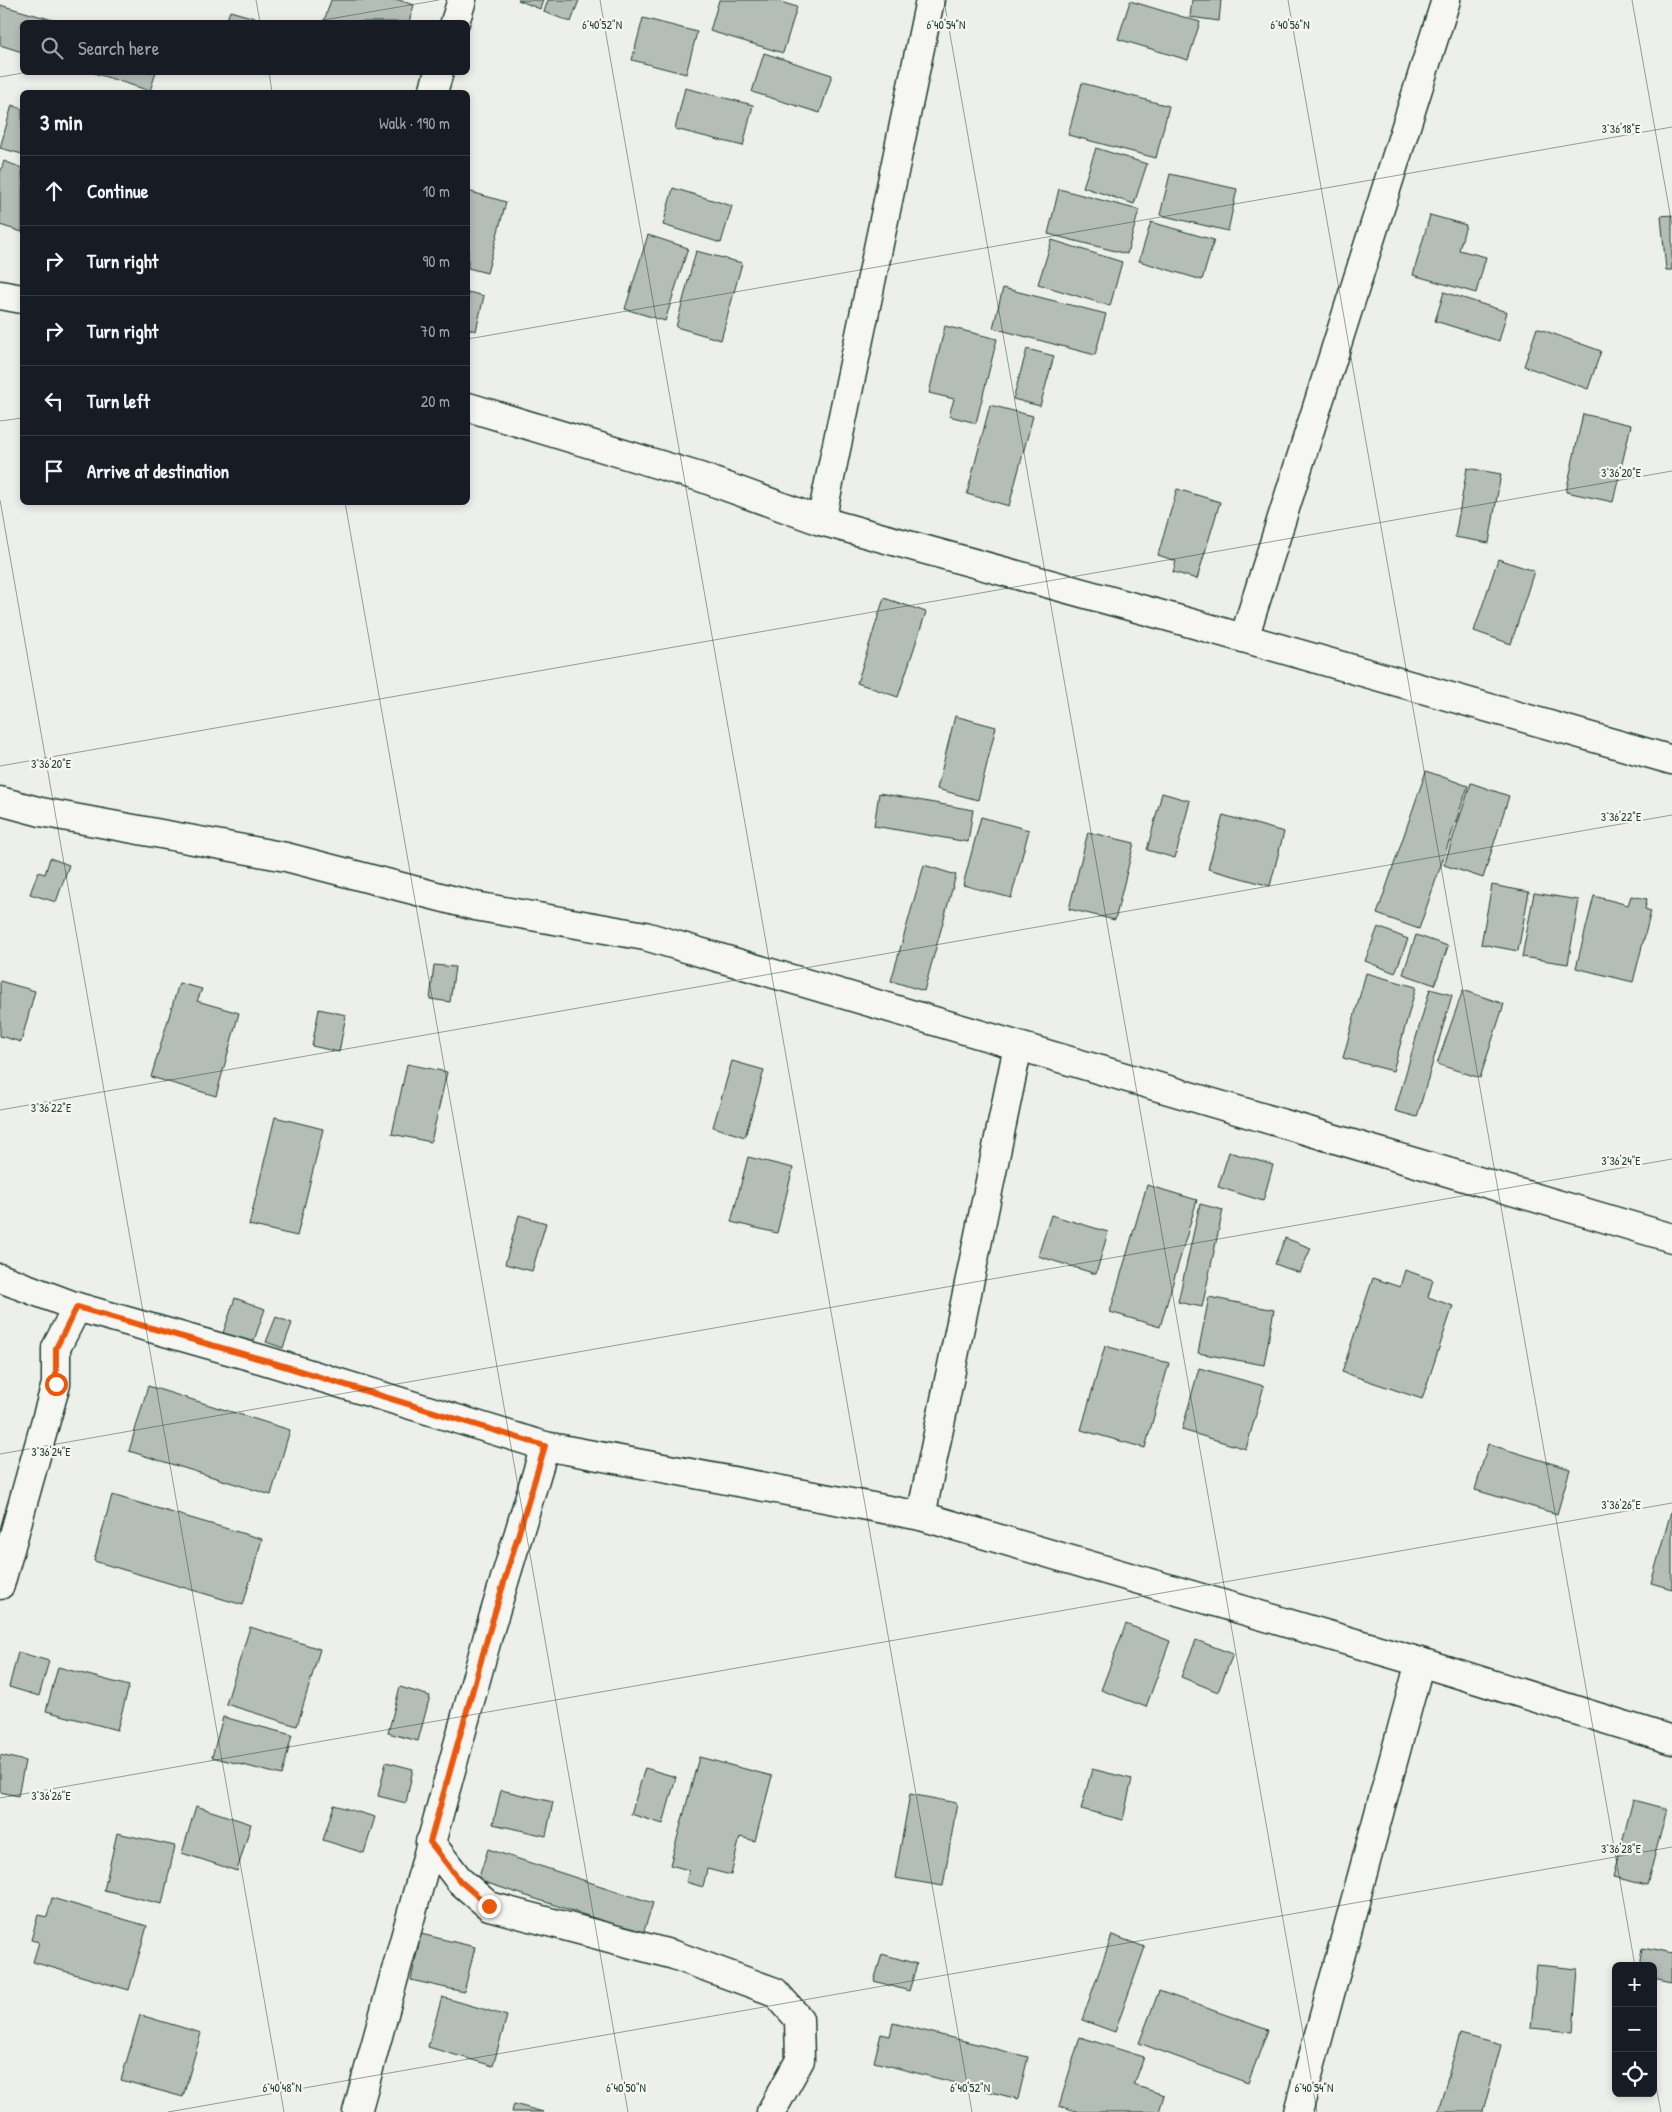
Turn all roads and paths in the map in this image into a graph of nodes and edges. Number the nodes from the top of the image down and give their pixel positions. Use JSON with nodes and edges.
{"nodes":[{"id":1,"x":462,"y":0,"type":"edge"},
{"id":2,"x":930,"y":0,"type":"edge"},
{"id":3,"x":1446,"y":0,"type":"edge"},
{"id":4,"x":456,"y":20,"type":"edge"},
{"id":5,"x":438,"y":75,"type":"edge"},
{"id":6,"x":434,"y":90,"type":"edge"},
{"id":7,"x":0,"y":295,"type":"edge"},
{"id":8,"x":20,"y":299,"type":"edge"},
{"id":9,"x":470,"y":407,"type":"edge"},
{"id":10,"x":821,"y":521,"type":"junction"},
{"id":11,"x":1244,"y":638,"type":"junction"},
{"id":12,"x":1672,"y":760,"type":"edge"},
{"id":13,"x":0,"y":801,"type":"edge"},
{"id":14,"x":1018,"y":1046,"type":"junction"},
{"id":15,"x":1672,"y":1238,"type":"edge"},
{"id":16,"x":0,"y":1278,"type":"edge"},
{"id":17,"x":77,"y":1307,"type":"junction"},
{"id":18,"x":545,"y":1446,"type":"junction"},
{"id":19,"x":921,"y":1516,"type":"junction"},
{"id":20,"x":0,"y":1586,"type":"edge"},
{"id":21,"x":1420,"y":1662,"type":"junction"},
{"id":22,"x":1672,"y":1740,"type":"edge"},
{"id":23,"x":430,"y":1842,"type":"junction"},
{"id":24,"x":357,"y":2112,"type":"edge"},
{"id":25,"x":771,"y":2112,"type":"edge"},
{"id":26,"x":1298,"y":2112,"type":"edge"}],
"edges":[{"from":1,"to":4,"type":"street"},
{"from":2,"to":10,"type":"street"},
{"from":3,"to":11,"type":"street"},
{"from":5,"to":6,"type":"street"},
{"from":7,"to":8,"type":"street"},
{"from":9,"to":10,"type":"street"},
{"from":10,"to":11,"type":"street"},
{"from":11,"to":12,"type":"street"},
{"from":13,"to":14,"type":"street"},
{"from":14,"to":15,"type":"street"},
{"from":14,"to":19,"type":"street"},
{"from":16,"to":17,"type":"street"},
{"from":17,"to":18,"type":"street"},
{"from":17,"to":20,"type":"street"},
{"from":18,"to":19,"type":"street"},
{"from":18,"to":23,"type":"street"},
{"from":19,"to":21,"type":"street"},
{"from":21,"to":22,"type":"street"},
{"from":21,"to":26,"type":"street"},
{"from":23,"to":24,"type":"street"},
{"from":23,"to":25,"type":"street"}]}
